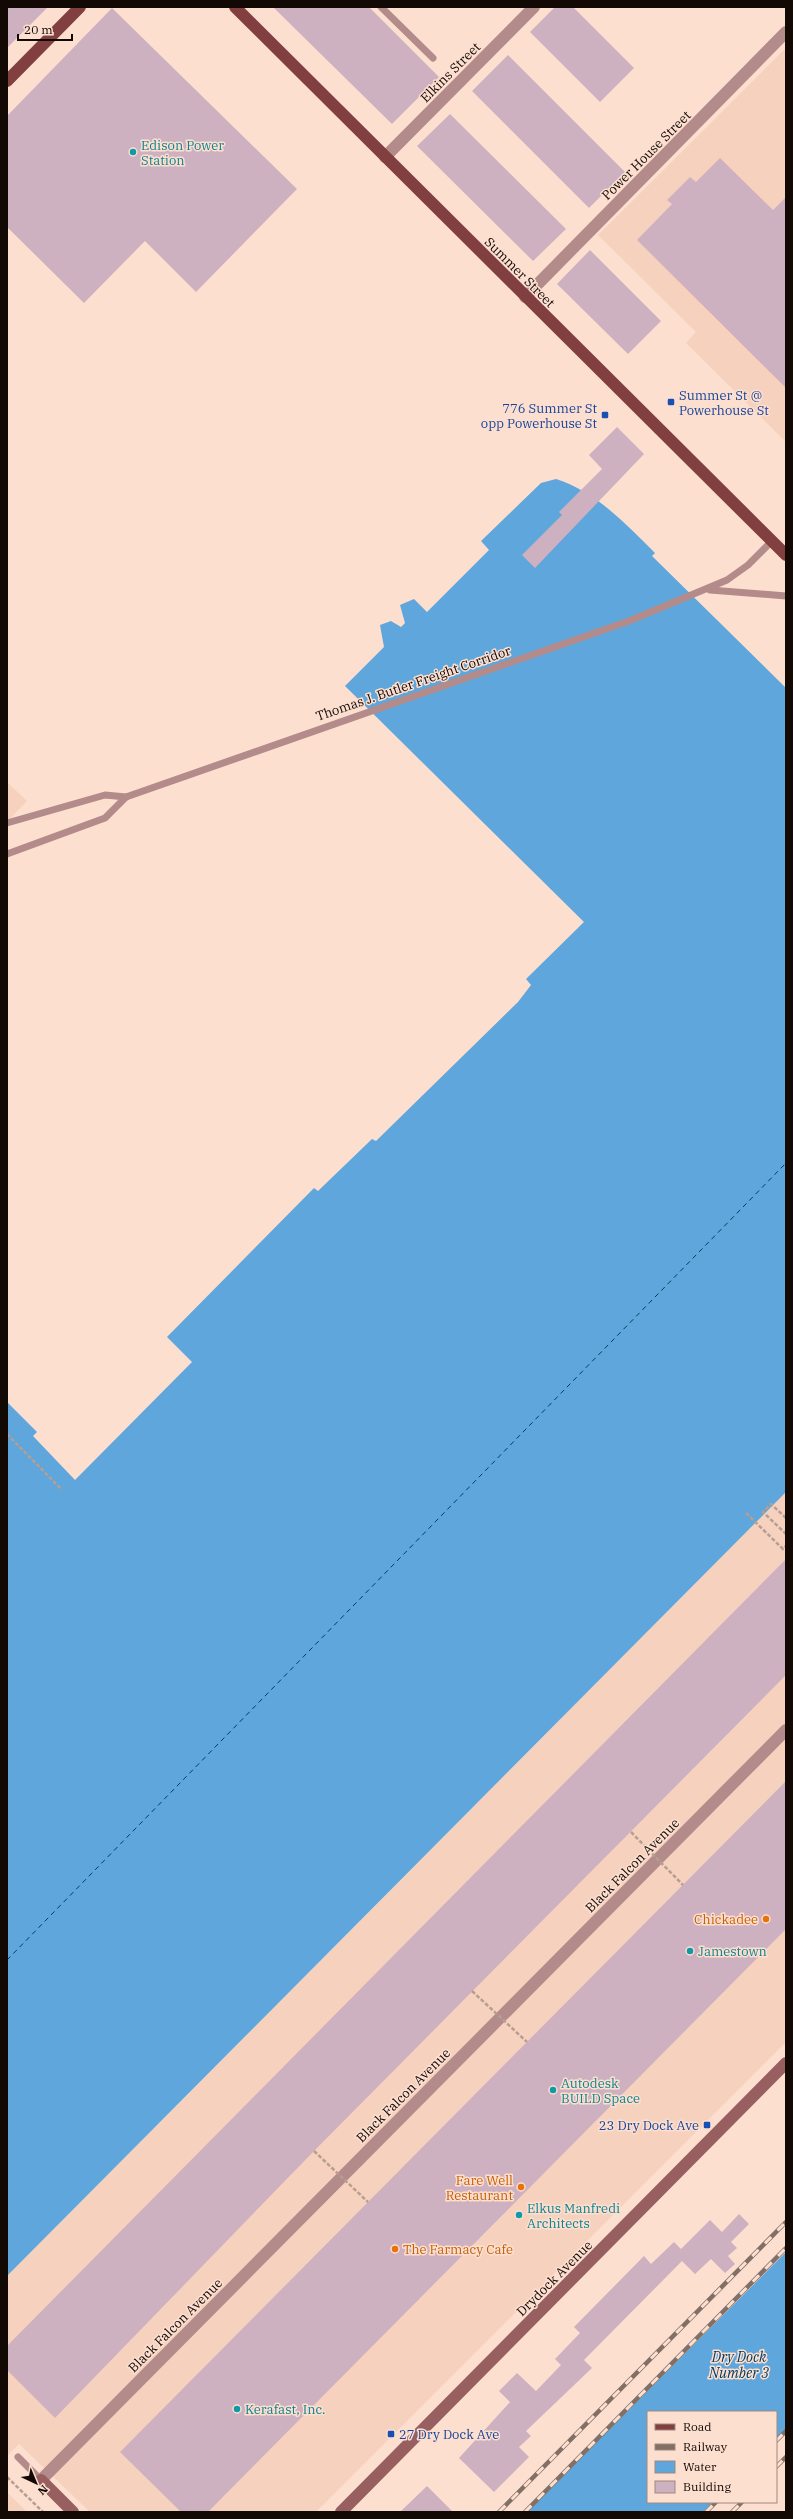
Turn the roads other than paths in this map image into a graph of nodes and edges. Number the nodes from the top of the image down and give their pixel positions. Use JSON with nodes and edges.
{"nodes":[{"id":1,"x":80,"y":7,"type":"edge"},
{"id":2,"x":235,"y":7,"type":"edge"},
{"id":3,"x":381,"y":7,"type":"edge"},
{"id":4,"x":534,"y":7,"type":"edge"},
{"id":5,"x":786,"y":32,"type":"edge"},
{"id":6,"x":433,"y":58,"type":"dead end"},
{"id":7,"x":7,"y":81,"type":"edge"},
{"id":8,"x":385,"y":156,"type":"junction"},
{"id":9,"x":525,"y":297,"type":"junction"},
{"id":10,"x":772,"y":542,"type":"junction"},
{"id":11,"x":786,"y":555,"type":"edge"},
{"id":12,"x":708,"y":590,"type":"junction"},
{"id":13,"x":786,"y":596,"type":"edge"},
{"id":14,"x":126,"y":798,"type":"junction"},
{"id":15,"x":7,"y":822,"type":"edge"},
{"id":16,"x":7,"y":854,"type":"edge"},
{"id":17,"x":786,"y":1730,"type":"edge"},
{"id":18,"x":786,"y":2063,"type":"edge"},
{"id":19,"x":18,"y":2457,"type":"dead end"},
{"id":20,"x":41,"y":2480,"type":"junction"},
{"id":21,"x":73,"y":2512,"type":"edge"},
{"id":22,"x":341,"y":2512,"type":"edge"}],
"edges":[{"from":1,"to":7,"type":"main road"},
{"from":2,"to":8,"type":"main road","name":"Summer Street"},
{"from":3,"to":6,"type":"lane"},
{"from":4,"to":8,"type":"street","name":"Elkins Street"},
{"from":5,"to":9,"type":"street","name":"Power House Street"},
{"from":8,"to":9,"type":"main road","name":"Summer Street"},
{"from":9,"to":10,"type":"main road","name":"Summer Street"},
{"from":10,"to":11,"type":"main road","name":"Summer Street"},
{"from":10,"to":12,"type":"lane","name":"Thomas J. Butler Freight Corridor"},
{"from":12,"to":13,"type":"lane","name":"Thomas J. Butler Freight Corridor"},
{"from":12,"to":14,"type":"lane","name":"Thomas J. Butler Freight Corridor"},
{"from":14,"to":15,"type":"lane","name":"Thomas J. Butler Freight Corridor"},
{"from":14,"to":16,"type":"lane","name":"Thomas J. Butler Freight Corridor"},
{"from":17,"to":20,"type":"street","name":"Black Falcon Avenue"},
{"from":18,"to":22,"type":"street","name":"Drydock Avenue"},
{"from":19,"to":20,"type":"lane"},
{"from":20,"to":21,"type":"street"}]}
